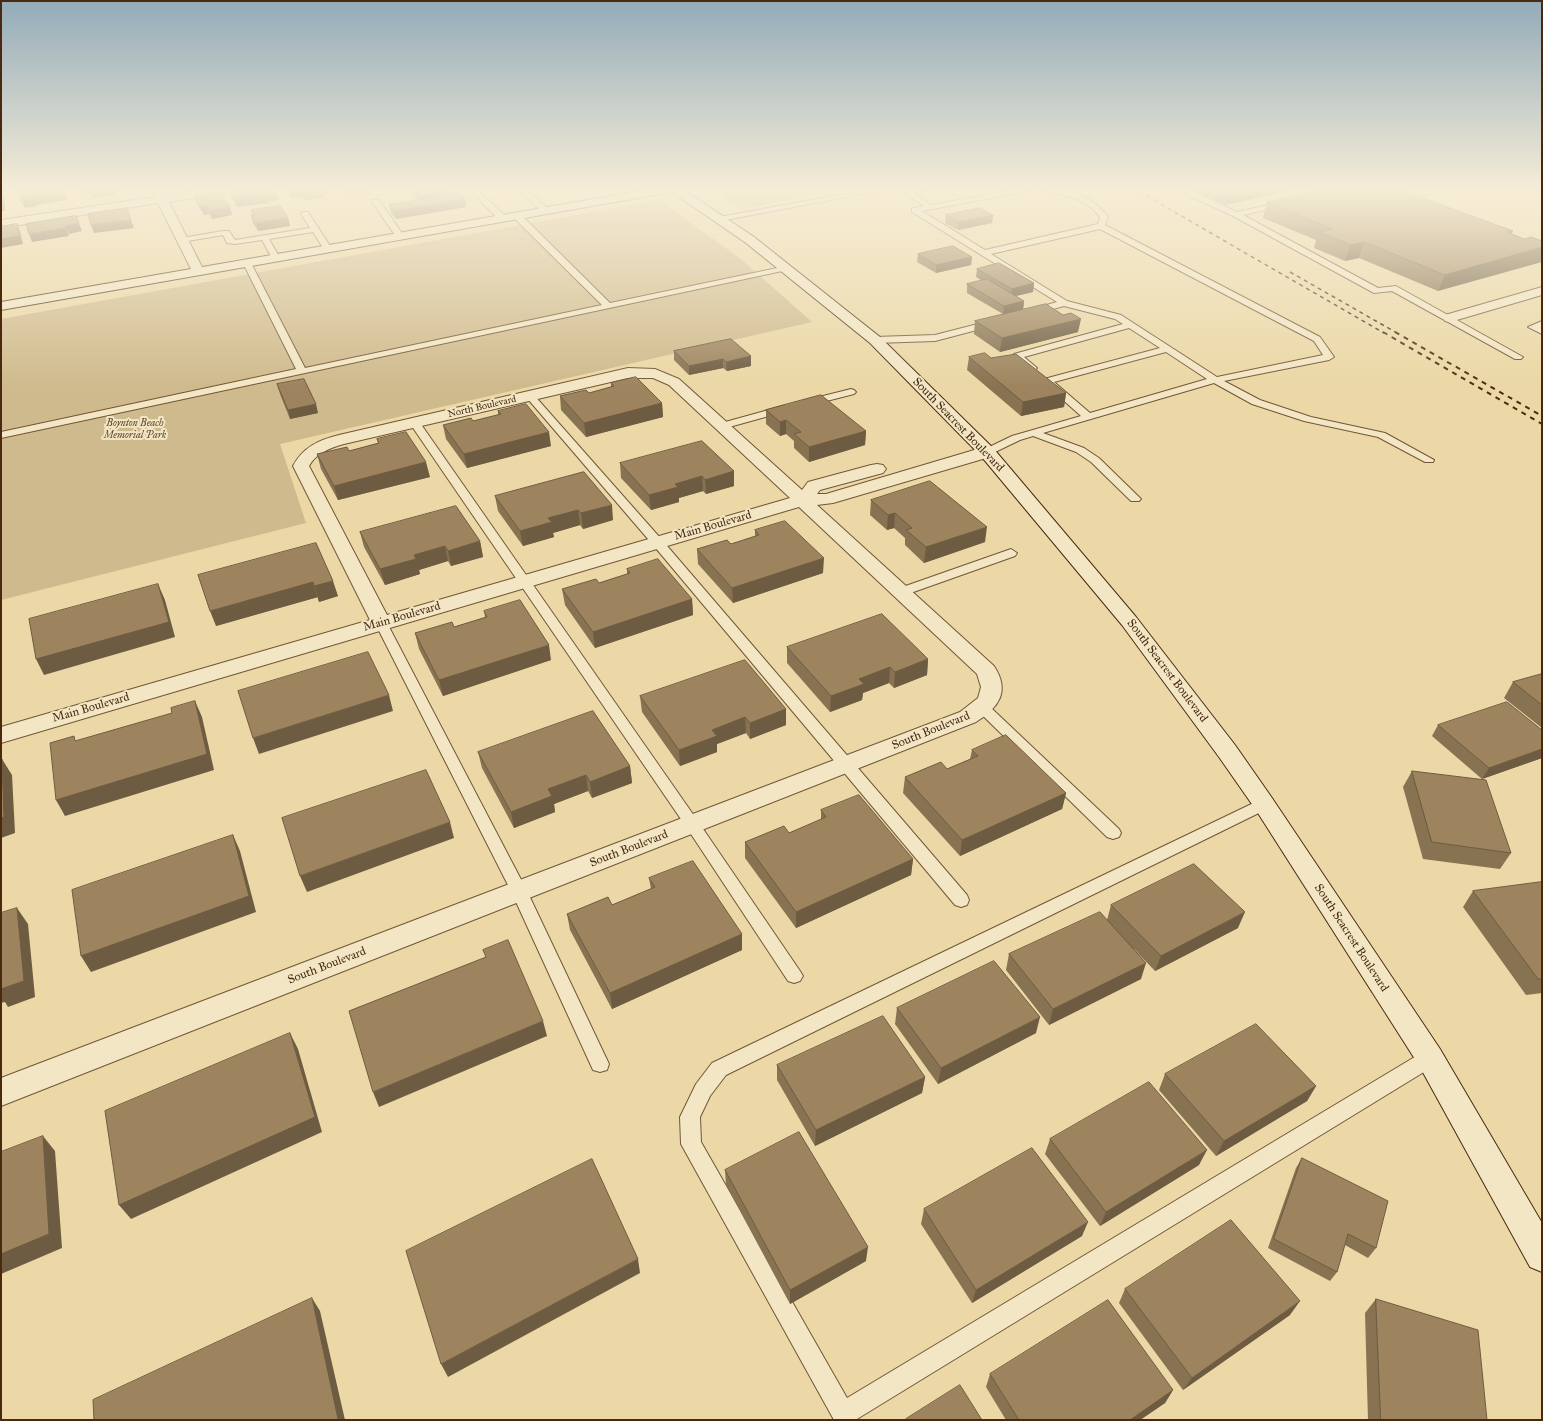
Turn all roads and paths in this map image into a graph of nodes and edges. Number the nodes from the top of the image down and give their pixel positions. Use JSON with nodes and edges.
{"nodes":[{"id":1,"x":189,"y":254,"type":"edge"},
{"id":2,"x":274,"y":254,"type":"edge"},
{"id":3,"x":295,"y":254,"type":"edge"},
{"id":4,"x":555,"y":254,"type":"edge"},
{"id":5,"x":768,"y":254,"type":"edge"},
{"id":6,"x":986,"y":254,"type":"edge"},
{"id":7,"x":1155,"y":254,"type":"edge"},
{"id":8,"x":1310,"y":254,"type":"edge"},
{"id":9,"x":276,"y":258,"type":"junction"},
{"id":10,"x":247,"y":263,"type":"junction"},
{"id":11,"x":787,"y":268,"type":"junction"},
{"id":12,"x":198,"y":271,"type":"junction"},
{"id":13,"x":1542,"y":291,"type":"edge"},
{"id":14,"x":1064,"y":303,"type":"junction"},
{"id":15,"x":1,"y":306,"type":"edge"},
{"id":16,"x":608,"y":306,"type":"junction"},
{"id":17,"x":1026,"y":314,"type":"edge"},
{"id":18,"x":1450,"y":318,"type":"junction"},
{"id":19,"x":1003,"y":320,"type":"edge"},
{"id":20,"x":1542,"y":324,"type":"edge"},
{"id":21,"x":1131,"y":325,"type":"junction"},
{"id":22,"x":1542,"y":331,"type":"edge"},
{"id":23,"x":875,"y":340,"type":"junction"},
{"id":24,"x":1167,"y":349,"type":"junction"},
{"id":25,"x":1518,"y":358,"type":"dead end"},
{"id":26,"x":302,"y":371,"type":"junction"},
{"id":27,"x":1215,"y":380,"type":"junction"},
{"id":28,"x":1047,"y":381,"type":"junction"},
{"id":29,"x":851,"y":392,"type":"dead end"},
{"id":30,"x":530,"y":396,"type":"junction"},
{"id":31,"x":1088,"y":417,"type":"junction"},
{"id":32,"x":414,"y":422,"type":"junction"},
{"id":33,"x":722,"y":426,"type":"junction"},
{"id":34,"x":1033,"y":433,"type":"junction"},
{"id":35,"x":1,"y":435,"type":"edge"},
{"id":36,"x":987,"y":452,"type":"junction"},
{"id":37,"x":1429,"y":460,"type":"dead end"},
{"id":38,"x":1135,"y":499,"type":"dead end"},
{"id":39,"x":803,"y":500,"type":"junction"},
{"id":40,"x":658,"y":542,"type":"junction"},
{"id":41,"x":1011,"y":553,"type":"dead end"},
{"id":42,"x":524,"y":582,"type":"junction"},
{"id":43,"x":901,"y":592,"type":"junction"},
{"id":44,"x":381,"y":624,"type":"junction"},
{"id":45,"x":983,"y":708,"type":"junction"},
{"id":46,"x":1,"y":735,"type":"edge"},
{"id":47,"x":846,"y":764,"type":"junction"},
{"id":48,"x":1264,"y":804,"type":"junction"},
{"id":49,"x":692,"y":824,"type":"junction"},
{"id":50,"x":1113,"y":833,"type":"dead end"},
{"id":51,"x":519,"y":891,"type":"junction"},
{"id":52,"x":961,"y":900,"type":"dead end"},
{"id":53,"x":794,"y":976,"type":"dead end"},
{"id":54,"x":1430,"y":1058,"type":"junction"},
{"id":55,"x":600,"y":1064,"type":"dead end"},
{"id":56,"x":1,"y":1092,"type":"edge"},
{"id":57,"x":1542,"y":1255,"type":"edge"},
{"id":58,"x":844,"y":1417,"type":"edge"}],
"edges":[{"from":1,"to":12,"type":"street"},
{"from":2,"to":9,"type":"lane"},
{"from":3,"to":9,"type":"street"},
{"from":4,"to":16,"type":"lane"},
{"from":5,"to":11,"type":"street","name":"South Seacrest Boulevard"},
{"from":6,"to":14,"type":"lane"},
{"from":7,"to":27,"type":"lane"},
{"from":8,"to":18,"type":"lane"},
{"from":9,"to":10,"type":"street"},
{"from":10,"to":12,"type":"street"},
{"from":10,"to":26,"type":"lane"},
{"from":11,"to":16,"type":"lane"},
{"from":11,"to":23,"type":"street","name":"South Seacrest Boulevard"},
{"from":12,"to":15,"type":"street"},
{"from":13,"to":18,"type":"street"},
{"from":14,"to":17,"type":"lane"},
{"from":14,"to":21,"type":"lane"},
{"from":16,"to":26,"type":"lane"},
{"from":18,"to":25,"type":"lane"},
{"from":19,"to":23,"type":"lane"},
{"from":20,"to":22,"type":"lane"},
{"from":21,"to":24,"type":"lane"},
{"from":21,"to":28,"type":"lane"},
{"from":23,"to":36,"type":"street","name":"South Seacrest Boulevard"},
{"from":24,"to":27,"type":"lane"},
{"from":24,"to":28,"type":"lane"},
{"from":26,"to":35,"type":"lane"},
{"from":27,"to":31,"type":"lane"},
{"from":27,"to":37,"type":"lane"},
{"from":28,"to":31,"type":"lane"},
{"from":29,"to":33,"type":"lane"},
{"from":30,"to":32,"type":"street","name":"North Boulevard"},
{"from":30,"to":33,"type":"street","name":"North Boulevard"},
{"from":30,"to":40,"type":"lane"},
{"from":31,"to":34,"type":"lane"},
{"from":32,"to":42,"type":"lane"},
{"from":32,"to":44,"type":"street","name":"North Boulevard"},
{"from":33,"to":39,"type":"street","name":"North Boulevard"},
{"from":34,"to":36,"type":"lane"},
{"from":34,"to":38,"type":"lane"},
{"from":36,"to":39,"type":"street","name":"Main Boulevard"},
{"from":36,"to":48,"type":"street","name":"South Seacrest Boulevard"},
{"from":39,"to":40,"type":"street","name":"Main Boulevard"},
{"from":39,"to":43,"type":"street","name":"South Boulevard"},
{"from":40,"to":42,"type":"street","name":"Main Boulevard"},
{"from":40,"to":47,"type":"lane"},
{"from":41,"to":43,"type":"lane"},
{"from":42,"to":44,"type":"street","name":"Main Boulevard"},
{"from":42,"to":49,"type":"lane"},
{"from":43,"to":45,"type":"street","name":"South Boulevard"},
{"from":44,"to":46,"type":"street","name":"Main Boulevard"},
{"from":44,"to":51,"type":"lane"},
{"from":45,"to":47,"type":"street","name":"South Boulevard"},
{"from":45,"to":50,"type":"lane"},
{"from":47,"to":49,"type":"street","name":"South Boulevard"},
{"from":47,"to":52,"type":"lane"},
{"from":48,"to":54,"type":"street","name":"South Seacrest Boulevard"},
{"from":48,"to":58,"type":"lane"},
{"from":49,"to":51,"type":"street","name":"South Boulevard"},
{"from":49,"to":53,"type":"lane"},
{"from":51,"to":55,"type":"lane"},
{"from":51,"to":56,"type":"street","name":"South Boulevard"},
{"from":54,"to":57,"type":"street","name":"South Seacrest Boulevard"},
{"from":54,"to":58,"type":"lane"}]}
